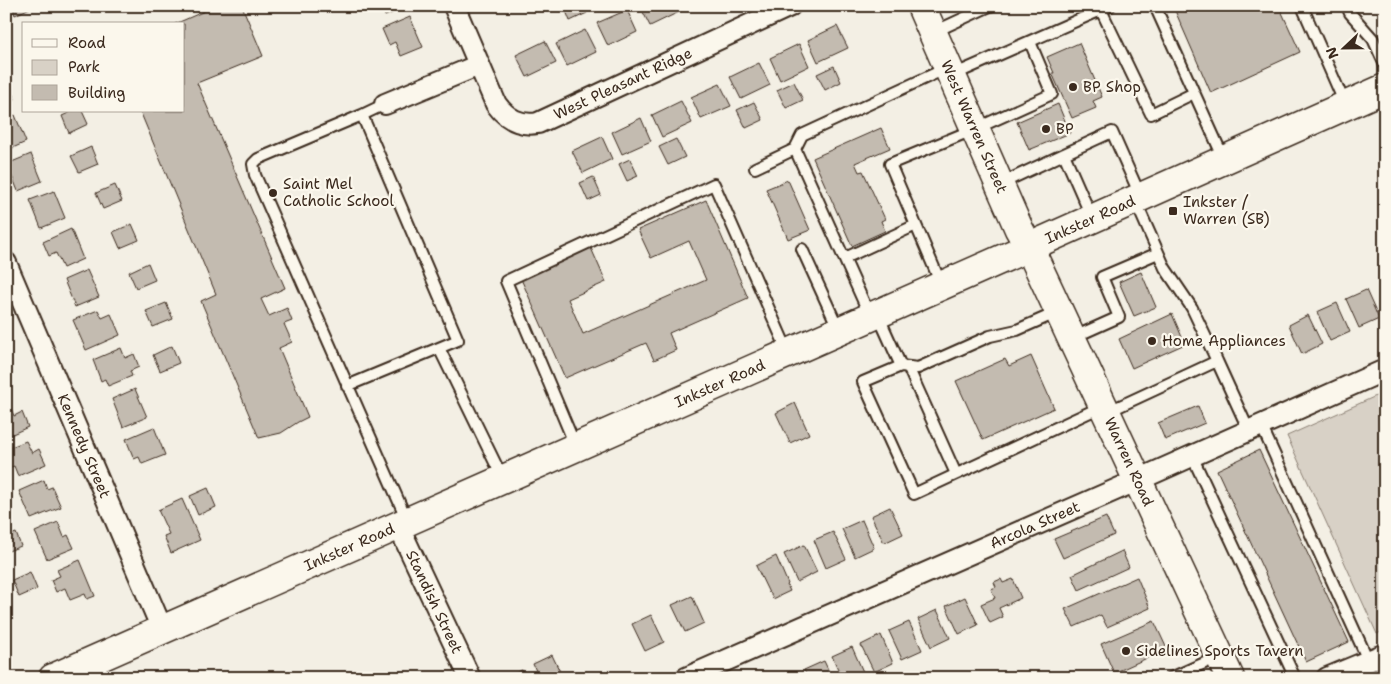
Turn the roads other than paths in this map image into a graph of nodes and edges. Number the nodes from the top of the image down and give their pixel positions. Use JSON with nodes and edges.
{"nodes":[{"id":1,"x":454,"y":6,"type":"edge"},
{"id":2,"x":790,"y":6,"type":"edge"},
{"id":3,"x":922,"y":6,"type":"edge"},
{"id":4,"x":990,"y":6,"type":"edge"},
{"id":5,"x":1155,"y":6,"type":"edge"},
{"id":6,"x":1302,"y":6,"type":"edge"},
{"id":7,"x":1347,"y":6,"type":"edge"},
{"id":8,"x":1106,"y":8,"type":"edge"},
{"id":9,"x":933,"y":32,"type":"junction"},
{"id":10,"x":1030,"y":42,"type":"junction"},
{"id":11,"x":479,"y":65,"type":"junction"},
{"id":12,"x":1385,"y":65,"type":"edge"},
{"id":13,"x":950,"y":72,"type":"junction"},
{"id":14,"x":1385,"y":88,"type":"edge"},
{"id":15,"x":1194,"y":93,"type":"junction"},
{"id":16,"x":385,"y":104,"type":"joint"},
{"id":17,"x":1346,"y":105,"type":"junction"},
{"id":18,"x":362,"y":115,"type":"junction"},
{"id":19,"x":975,"y":129,"type":"junction"},
{"id":20,"x":796,"y":149,"type":"junction"},
{"id":21,"x":1064,"y":154,"type":"junction"},
{"id":22,"x":1225,"y":160,"type":"junction"},
{"id":23,"x":755,"y":168,"type":"dead end"},
{"id":24,"x":999,"y":184,"type":"junction"},
{"id":25,"x":1138,"y":198,"type":"junction"},
{"id":26,"x":1092,"y":218,"type":"junction"},
{"id":27,"x":916,"y":225,"type":"junction"},
{"id":28,"x":1029,"y":247,"type":"junction"},
{"id":29,"x":802,"y":249,"type":"dead end"},
{"id":30,"x":1158,"y":253,"type":"junction"},
{"id":31,"x":845,"y":258,"type":"junction"},
{"id":32,"x":6,"y":262,"type":"edge"},
{"id":33,"x":941,"y":286,"type":"junction"},
{"id":34,"x":1059,"y":311,"type":"junction"},
{"id":35,"x":874,"y":315,"type":"junction"},
{"id":36,"x":839,"y":331,"type":"junction"},
{"id":37,"x":1072,"y":339,"type":"junction"},
{"id":38,"x":439,"y":348,"type":"junction"},
{"id":39,"x":789,"y":353,"type":"junction"},
{"id":40,"x":1217,"y":361,"type":"junction"},
{"id":41,"x":904,"y":367,"type":"junction"},
{"id":42,"x":1385,"y":370,"type":"edge"},
{"id":43,"x":347,"y":386,"type":"junction"},
{"id":44,"x":1105,"y":409,"type":"junction"},
{"id":45,"x":1255,"y":428,"type":"junction"},
{"id":46,"x":575,"y":447,"type":"junction"},
{"id":47,"x":1192,"y":456,"type":"junction"},
{"id":48,"x":956,"y":474,"type":"junction"},
{"id":49,"x":503,"y":479,"type":"junction"},
{"id":50,"x":1138,"y":480,"type":"junction"},
{"id":51,"x":403,"y":523,"type":"junction"},
{"id":52,"x":162,"y":629,"type":"junction"},
{"id":53,"x":1376,"y":657,"type":"edge"},
{"id":54,"x":1225,"y":667,"type":"edge"},
{"id":55,"x":1337,"y":676,"type":"edge"},
{"id":56,"x":53,"y":678,"type":"edge"},
{"id":57,"x":470,"y":678,"type":"edge"},
{"id":58,"x":686,"y":678,"type":"edge"},
{"id":59,"x":1171,"y":678,"type":"edge"},
{"id":60,"x":1294,"y":678,"type":"edge"}],
"edges":[{"from":1,"to":11,"type":"street","name":"West Pleasant Ridge"},
{"from":2,"to":11,"type":"street","name":"West Pleasant Ridge"},
{"from":3,"to":9,"type":"main road","name":"West Warren Street"},
{"from":4,"to":9,"type":"lane"},
{"from":5,"to":15,"type":"lane"},
{"from":6,"to":17,"type":"lane"},
{"from":7,"to":12,"type":"lane"},
{"from":8,"to":10,"type":"lane"},
{"from":8,"to":15,"type":"lane"},
{"from":9,"to":13,"type":"main road","name":"West Warren Street"},
{"from":10,"to":13,"type":"lane"},
{"from":10,"to":19,"type":"lane"},
{"from":11,"to":16,"type":"street"},
{"from":13,"to":19,"type":"main road","name":"West Warren Street"},
{"from":13,"to":20,"type":"lane"},
{"from":14,"to":17,"type":"main road","name":"Inkster Road"},
{"from":15,"to":22,"type":"lane"},
{"from":16,"to":18,"type":"lane"},
{"from":17,"to":22,"type":"main road","name":"Inkster Road"},
{"from":18,"to":38,"type":"lane"},
{"from":18,"to":43,"type":"lane"},
{"from":19,"to":24,"type":"main road","name":"West Warren Street"},
{"from":19,"to":27,"type":"lane"},
{"from":20,"to":23,"type":"lane"},
{"from":20,"to":31,"type":"lane"},
{"from":21,"to":24,"type":"lane"},
{"from":21,"to":25,"type":"lane"},
{"from":21,"to":26,"type":"lane"},
{"from":22,"to":25,"type":"main road","name":"Inkster Road"},
{"from":24,"to":28,"type":"main road","name":"West Warren Street"},
{"from":25,"to":26,"type":"main road","name":"Inkster Road"},
{"from":25,"to":30,"type":"lane"},
{"from":26,"to":28,"type":"main road","name":"Inkster Road"},
{"from":27,"to":31,"type":"lane"},
{"from":27,"to":33,"type":"lane"},
{"from":28,"to":33,"type":"main road","name":"Inkster Road"},
{"from":28,"to":34,"type":"main road","name":"Warren Road"},
{"from":29,"to":36,"type":"lane"},
{"from":30,"to":37,"type":"lane"},
{"from":30,"to":40,"type":"lane"},
{"from":31,"to":35,"type":"lane"},
{"from":32,"to":52,"type":"street","name":"Kennedy Street"},
{"from":33,"to":35,"type":"main road","name":"Inkster Road"},
{"from":34,"to":37,"type":"main road","name":"Warren Road"},
{"from":34,"to":41,"type":"lane"},
{"from":35,"to":36,"type":"main road","name":"Inkster Road"},
{"from":35,"to":41,"type":"lane"},
{"from":36,"to":39,"type":"main road","name":"Inkster Road"},
{"from":37,"to":44,"type":"main road","name":"Warren Road"},
{"from":38,"to":43,"type":"lane"},
{"from":38,"to":49,"type":"lane"},
{"from":39,"to":46,"type":"main road","name":"Inkster Road"},
{"from":39,"to":46,"type":"lane"},
{"from":40,"to":44,"type":"lane"},
{"from":40,"to":45,"type":"lane"},
{"from":41,"to":48,"type":"lane"},
{"from":41,"to":48,"type":"lane"},
{"from":42,"to":45,"type":"street","name":"Arcola Street"},
{"from":43,"to":51,"type":"lane"},
{"from":44,"to":48,"type":"lane"},
{"from":44,"to":50,"type":"main road","name":"Warren Road"},
{"from":45,"to":47,"type":"street","name":"Arcola Street"},
{"from":45,"to":53,"type":"lane"},
{"from":46,"to":49,"type":"main road","name":"Inkster Road"},
{"from":47,"to":50,"type":"street","name":"Arcola Street"},
{"from":47,"to":60,"type":"lane"},
{"from":49,"to":51,"type":"main road","name":"Inkster Road"},
{"from":50,"to":54,"type":"main road","name":"Warren Road"},
{"from":50,"to":58,"type":"street","name":"Arcola Street"},
{"from":51,"to":52,"type":"main road","name":"Inkster Road"},
{"from":51,"to":57,"type":"street","name":"Standish Street"},
{"from":52,"to":56,"type":"main road","name":"Inkster Road"},
{"from":53,"to":55,"type":"street"},
{"from":54,"to":59,"type":"lane"}]}
